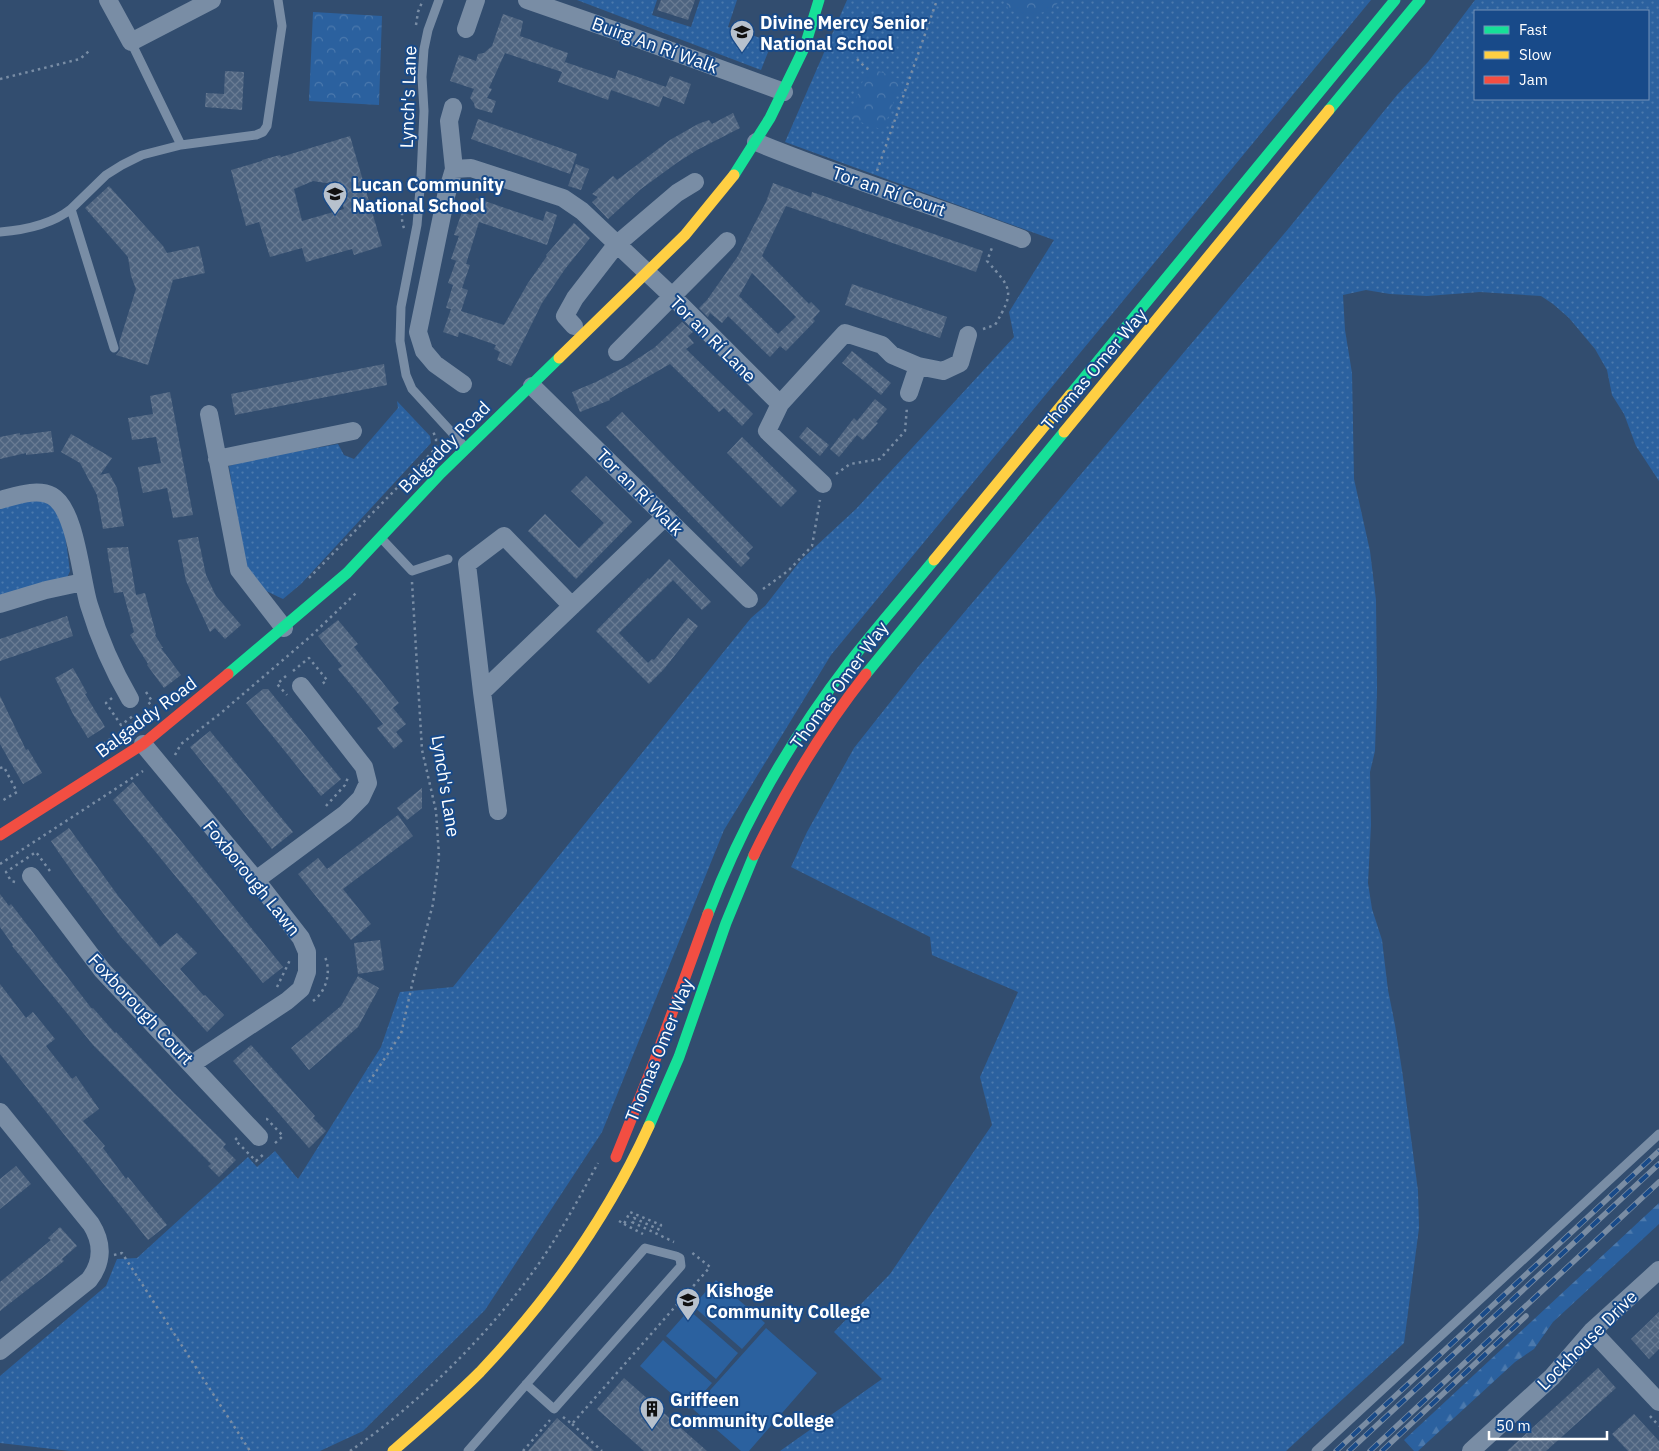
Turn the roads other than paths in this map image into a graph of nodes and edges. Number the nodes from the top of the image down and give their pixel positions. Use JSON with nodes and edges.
{"nodes":[{"id":1,"x":108,"y":0,"type":"edge"},
{"id":2,"x":212,"y":0,"type":"edge"},
{"id":3,"x":278,"y":0,"type":"edge"},
{"id":4,"x":439,"y":0,"type":"edge"},
{"id":5,"x":476,"y":0,"type":"edge"},
{"id":6,"x":527,"y":0,"type":"edge"},
{"id":7,"x":819,"y":0,"type":"edge"},
{"id":8,"x":1395,"y":0,"type":"edge"},
{"id":9,"x":1420,"y":0,"type":"edge"},
{"id":10,"x":466,"y":29,"type":"dead end"},
{"id":11,"x":131,"y":42,"type":"junction"},
{"id":12,"x":784,"y":92,"type":"junction"},
{"id":13,"x":453,"y":107,"type":"dead end"},
{"id":14,"x":756,"y":142,"type":"junction"},
{"id":15,"x":182,"y":145,"type":"junction"},
{"id":16,"x":454,"y":169,"type":"junction"},
{"id":17,"x":695,"y":182,"type":"dead end"},
{"id":18,"x":71,"y":209,"type":"junction"},
{"id":19,"x":0,"y":232,"type":"edge"},
{"id":20,"x":1022,"y":239,"type":"dead end"},
{"id":21,"x":728,"y":241,"type":"dead end"},
{"id":22,"x":616,"y":245,"type":"junction"},
{"id":23,"x":646,"y":274,"type":"junction"},
{"id":24,"x":673,"y":298,"type":"junction"},
{"id":25,"x":574,"y":326,"type":"dead end"},
{"id":26,"x":968,"y":335,"type":"road end"},
{"id":27,"x":114,"y":348,"type":"dead end"},
{"id":28,"x":617,"y":352,"type":"dead end"},
{"id":29,"x":918,"y":366,"type":"junction"},
{"id":30,"x":463,"y":384,"type":"dead end"},
{"id":31,"x":532,"y":386,"type":"junction"},
{"id":32,"x":908,"y":393,"type":"road end"},
{"id":33,"x":780,"y":404,"type":"junction"},
{"id":34,"x":209,"y":414,"type":"dead end"},
{"id":35,"x":354,"y":430,"type":"dead end"},
{"id":36,"x":466,"y":448,"type":"junction"},
{"id":37,"x":217,"y":459,"type":"junction"},
{"id":38,"x":823,"y":484,"type":"road end"},
{"id":39,"x":0,"y":500,"type":"edge"},
{"id":40,"x":665,"y":517,"type":"junction"},
{"id":41,"x":381,"y":537,"type":"junction"},
{"id":42,"x":448,"y":559,"type":"dead end"},
{"id":43,"x":83,"y":582,"type":"junction"},
{"id":44,"x":748,"y":599,"type":"road end"},
{"id":45,"x":0,"y":604,"type":"edge"},
{"id":46,"x":572,"y":606,"type":"junction"},
{"id":47,"x":284,"y":628,"type":"junction"},
{"id":48,"x":295,"y":692,"type":"road end"},
{"id":49,"x":482,"y":692,"type":"junction"},
{"id":50,"x":130,"y":699,"type":"dead end"},
{"id":51,"x":143,"y":744,"type":"junction"},
{"id":52,"x":498,"y":811,"type":"dead end"},
{"id":53,"x":0,"y":835,"type":"edge"},
{"id":54,"x":33,"y":879,"type":"road end"},
{"id":55,"x":256,"y":880,"type":"junction"},
{"id":56,"x":192,"y":1064,"type":"junction"},
{"id":57,"x":0,"y":1112,"type":"edge"},
{"id":58,"x":260,"y":1128,"type":"road end"},
{"id":59,"x":6,"y":1131,"type":"edge"},
{"id":60,"x":1659,"y":1134,"type":"edge"},
{"id":61,"x":612,"y":1165,"type":"dead end"},
{"id":62,"x":567,"y":1246,"type":"dead end"},
{"id":63,"x":1659,"y":1270,"type":"edge"},
{"id":64,"x":1592,"y":1331,"type":"junction"},
{"id":65,"x":0,"y":1351,"type":"edge"},
{"id":66,"x":526,"y":1384,"type":"junction"},
{"id":67,"x":1652,"y":1407,"type":"edge"},
{"id":68,"x":387,"y":1448,"type":"edge"},
{"id":69,"x":468,"y":1451,"type":"edge"},
{"id":70,"x":1316,"y":1451,"type":"edge"},
{"id":71,"x":1471,"y":1451,"type":"edge"}],
"edges":[{"from":1,"to":11,"type":"street"},
{"from":2,"to":11,"type":"street"},
{"from":3,"to":15,"type":"lane"},
{"from":4,"to":36,"type":"lane","name":"Lynch's Lane"},
{"from":5,"to":10,"type":"street"},
{"from":6,"to":12,"type":"street","name":"Buirg An Rí Walk"},
{"from":7,"to":12,"type":"street","name":"Balgaddy Road"},
{"from":8,"to":61,"type":"street","name":"Thomas Omer Way"},
{"from":9,"to":68,"type":"street","name":"Thomas Omer Way"},
{"from":11,"to":15,"type":"lane"},
{"from":12,"to":14,"type":"street","name":"Balgaddy Road"},
{"from":13,"to":16,"type":"street"},
{"from":14,"to":20,"type":"street","name":"Tor an Rí Court"},
{"from":14,"to":23,"type":"street","name":"Balgaddy Road"},
{"from":15,"to":18,"type":"lane"},
{"from":16,"to":22,"type":"street","name":"Tor an Rí Lane"},
{"from":16,"to":30,"type":"street"},
{"from":17,"to":22,"type":"street"},
{"from":18,"to":19,"type":"lane"},
{"from":18,"to":27,"type":"lane"},
{"from":21,"to":24,"type":"street"},
{"from":22,"to":23,"type":"street","name":"Tor an Rí Lane"},
{"from":22,"to":25,"type":"street"},
{"from":23,"to":24,"type":"street","name":"Tor an Rí Lane"},
{"from":23,"to":31,"type":"street","name":"Balgaddy Road"},
{"from":24,"to":28,"type":"street"},
{"from":24,"to":33,"type":"street","name":"Tor an Rí Lane"},
{"from":26,"to":29,"type":"street"},
{"from":29,"to":32,"type":"street"},
{"from":29,"to":33,"type":"street"},
{"from":31,"to":36,"type":"street","name":"Balgaddy Road"},
{"from":31,"to":40,"type":"street","name":"Tor an Rí Walk"},
{"from":33,"to":38,"type":"street"},
{"from":34,"to":37,"type":"street"},
{"from":35,"to":37,"type":"street"},
{"from":36,"to":41,"type":"street","name":"Balgaddy Road"},
{"from":37,"to":47,"type":"street"},
{"from":39,"to":43,"type":"street"},
{"from":40,"to":44,"type":"street","name":"Tor an Rí Walk"},
{"from":40,"to":46,"type":"street"},
{"from":41,"to":42,"type":"lane"},
{"from":41,"to":47,"type":"street","name":"Balgaddy Road"},
{"from":43,"to":45,"type":"street"},
{"from":43,"to":50,"type":"street"},
{"from":46,"to":49,"type":"street"},
{"from":46,"to":49,"type":"street"},
{"from":47,"to":51,"type":"street","name":"Balgaddy Road"},
{"from":48,"to":55,"type":"street"},
{"from":49,"to":52,"type":"street"},
{"from":51,"to":53,"type":"street","name":"Balgaddy Road"},
{"from":51,"to":55,"type":"street","name":"Foxborough Lawn"},
{"from":54,"to":56,"type":"street","name":"Foxborough Court"},
{"from":55,"to":56,"type":"street","name":"Foxborough Lawn"},
{"from":56,"to":58,"type":"street","name":"Foxborough Court"},
{"from":57,"to":59,"type":"street"},
{"from":59,"to":65,"type":"street"},
{"from":60,"to":70,"type":"lane"},
{"from":62,"to":68,"type":"street","name":"Thomas Omer Way"},
{"from":63,"to":64,"type":"street","name":"Lockhouse Drive"},
{"from":64,"to":67,"type":"street"},
{"from":64,"to":71,"type":"street","name":"Lockhouse Drive"},
{"from":66,"to":66,"type":"lane"},
{"from":66,"to":69,"type":"lane"}]}
